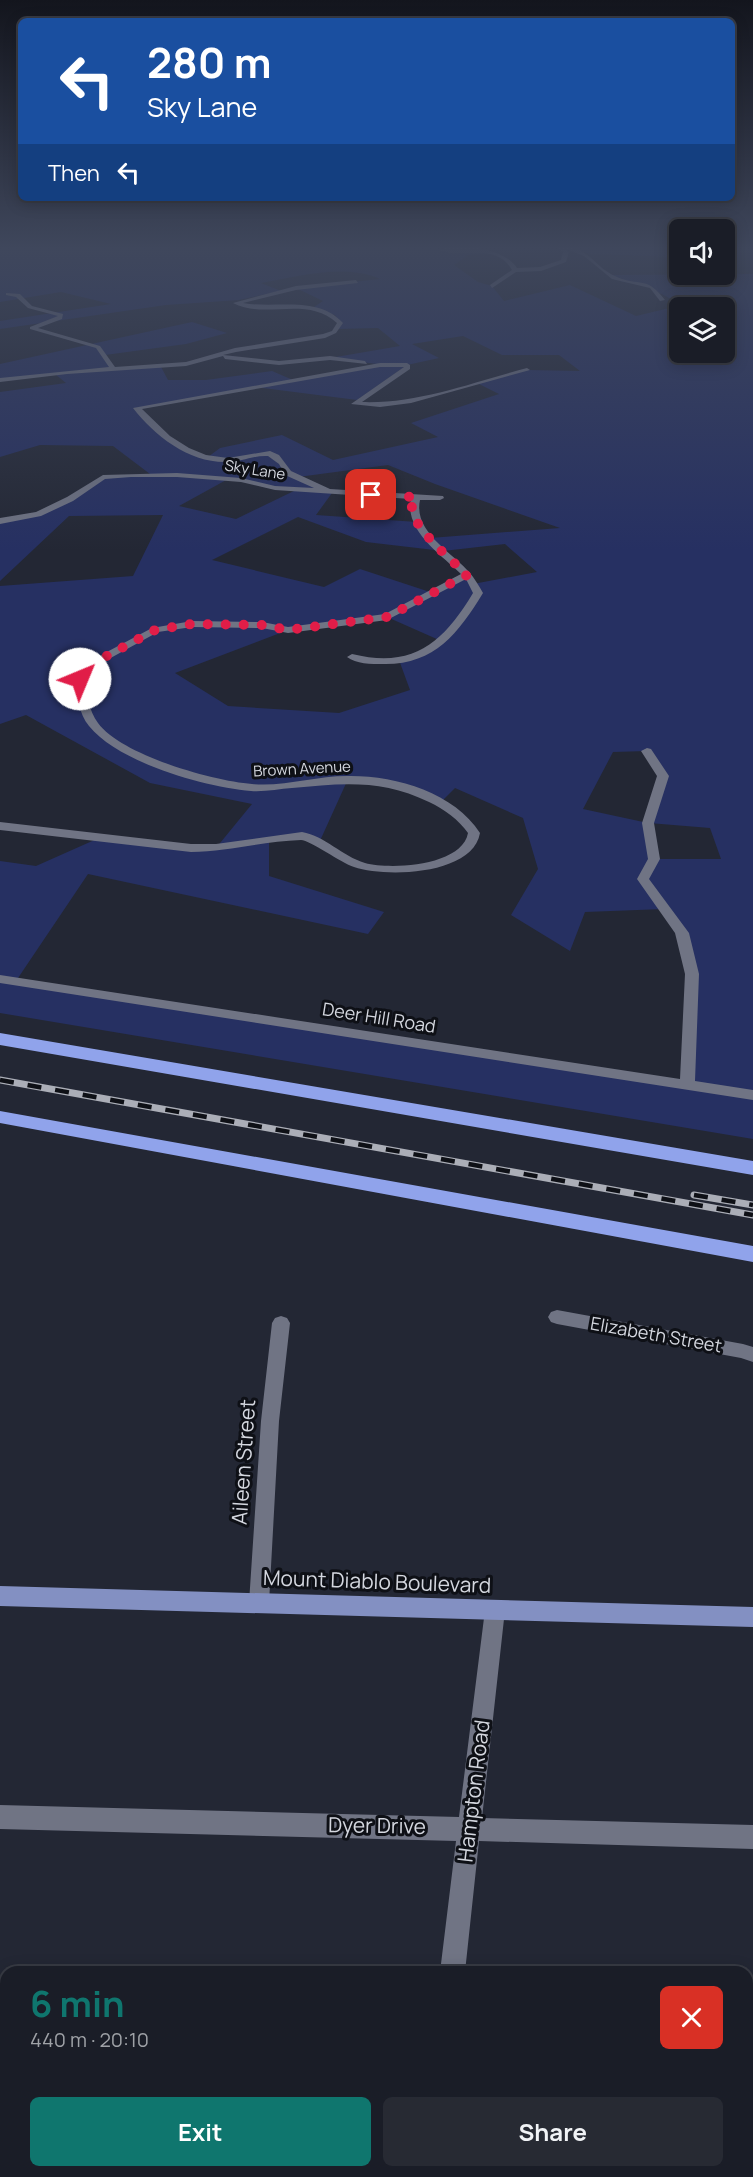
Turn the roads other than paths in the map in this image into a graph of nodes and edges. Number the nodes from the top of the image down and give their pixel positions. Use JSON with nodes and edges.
{"nodes":[{"id":1,"x":98,"y":348,"type":"edge"},
{"id":2,"x":250,"y":348,"type":"edge"},
{"id":3,"x":216,"y":356,"type":"junction"},
{"id":4,"x":380,"y":365,"type":"junction"},
{"id":5,"x":113,"y":368,"type":"junction"},
{"id":6,"x":527,"y":370,"type":"dead end"},
{"id":7,"x":0,"y":380,"type":"edge"},
{"id":8,"x":332,"y":493,"type":"junction"},
{"id":9,"x":416,"y":497,"type":"junction"},
{"id":10,"x":440,"y":498,"type":"dead end"},
{"id":11,"x":0,"y":521,"type":"edge"},
{"id":12,"x":467,"y":575,"type":"junction"},
{"id":13,"x":352,"y":657,"type":"dead end"},
{"id":14,"x":647,"y":751,"type":"dead end"},
{"id":15,"x":0,"y":826,"type":"edge"},
{"id":16,"x":0,"y":979,"type":"edge"},
{"id":17,"x":0,"y":1039,"type":"edge"},
{"id":18,"x":687,"y":1085,"type":"junction"},
{"id":19,"x":753,"y":1095,"type":"edge"},
{"id":20,"x":0,"y":1117,"type":"edge"},
{"id":21,"x":753,"y":1168,"type":"edge"},
{"id":22,"x":753,"y":1254,"type":"edge"},
{"id":23,"x":557,"y":1317,"type":"dead end"},
{"id":24,"x":280,"y":1323,"type":"dead end"},
{"id":25,"x":753,"y":1355,"type":"edge"},
{"id":26,"x":0,"y":1596,"type":"edge"},
{"id":27,"x":259,"y":1603,"type":"junction"},
{"id":28,"x":495,"y":1610,"type":"junction"},
{"id":29,"x":753,"y":1617,"type":"edge"},
{"id":30,"x":0,"y":1817,"type":"edge"},
{"id":31,"x":470,"y":1828,"type":"junction"},
{"id":32,"x":753,"y":1837,"type":"edge"},
{"id":33,"x":453,"y":1966,"type":"edge"}],
"edges":[{"from":1,"to":5,"type":"street"},
{"from":2,"to":3,"type":"street"},
{"from":3,"to":4,"type":"street"},
{"from":3,"to":5,"type":"street"},
{"from":4,"to":6,"type":"street"},
{"from":4,"to":8,"type":"street"},
{"from":5,"to":7,"type":"street"},
{"from":8,"to":9,"type":"street","name":"Sky Lane"},
{"from":8,"to":11,"type":"street","name":"Sky Lane"},
{"from":9,"to":10,"type":"street","name":"Sky Lane"},
{"from":9,"to":12,"type":"street"},
{"from":12,"to":13,"type":"street"},
{"from":12,"to":15,"type":"street","name":"Brown Avenue"},
{"from":14,"to":18,"type":"street"},
{"from":16,"to":18,"type":"street","name":"Deer Hill Road"},
{"from":17,"to":21,"type":"highway"},
{"from":18,"to":19,"type":"street","name":"Deer Hill Road"},
{"from":20,"to":22,"type":"highway"},
{"from":23,"to":25,"type":"street","name":"Elizabeth Street"},
{"from":24,"to":27,"type":"street","name":"Aileen Street"},
{"from":26,"to":27,"type":"main road","name":"Mount Diablo Boulevard"},
{"from":27,"to":28,"type":"main road","name":"Mount Diablo Boulevard"},
{"from":28,"to":29,"type":"main road","name":"Mount Diablo Boulevard"},
{"from":28,"to":31,"type":"street","name":"Hampton Road"},
{"from":30,"to":31,"type":"street","name":"Dyer Drive"},
{"from":31,"to":32,"type":"street","name":"Dyer Drive"},
{"from":31,"to":33,"type":"street","name":"Hampton Road"}]}
